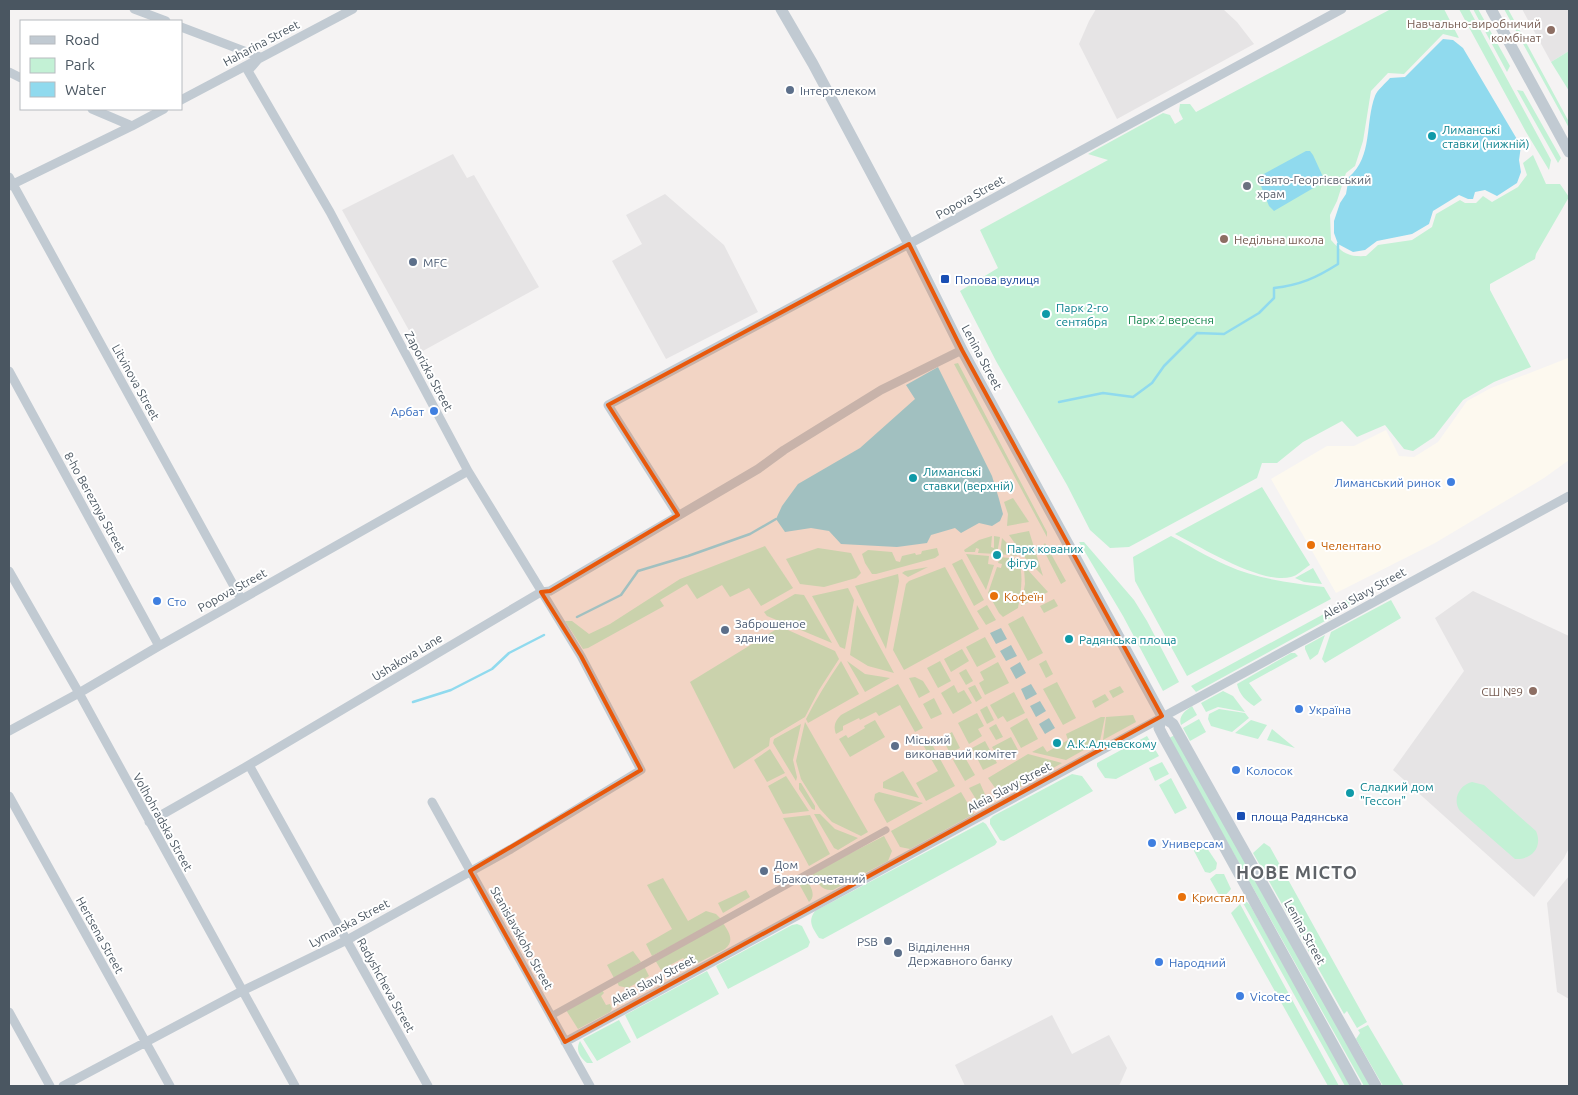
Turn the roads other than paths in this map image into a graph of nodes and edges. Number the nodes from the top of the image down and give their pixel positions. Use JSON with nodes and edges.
{"nodes":[{"id":1,"x":134,"y":9,"type":"edge"},
{"id":2,"x":353,"y":9,"type":"edge"},
{"id":3,"x":781,"y":9,"type":"edge"},
{"id":4,"x":1342,"y":9,"type":"edge"},
{"id":5,"x":1491,"y":9,"type":"edge"},
{"id":6,"x":163,"y":20,"type":"edge"},
{"id":7,"x":182,"y":27,"type":"edge"},
{"id":8,"x":260,"y":57,"type":"junction"},
{"id":9,"x":182,"y":99,"type":"edge"},
{"id":10,"x":94,"y":110,"type":"edge"},
{"id":11,"x":162,"y":110,"type":"edge"},
{"id":12,"x":132,"y":126,"type":"junction"},
{"id":13,"x":1569,"y":152,"type":"edge"},
{"id":14,"x":10,"y":182,"type":"edge"},
{"id":15,"x":909,"y":244,"type":"junction"},
{"id":16,"x":962,"y":350,"type":"junction"},
{"id":17,"x":9,"y":371,"type":"edge"},
{"id":18,"x":468,"y":472,"type":"junction"},
{"id":19,"x":1569,"y":496,"type":"edge"},
{"id":20,"x":678,"y":515,"type":"junction"},
{"id":21,"x":9,"y":571,"type":"edge"},
{"id":22,"x":541,"y":592,"type":"junction"},
{"id":23,"x":241,"y":599,"type":"junction"},
{"id":24,"x":159,"y":646,"type":"junction"},
{"id":25,"x":79,"y":693,"type":"junction"},
{"id":26,"x":1162,"y":716,"type":"junction"},
{"id":27,"x":9,"y":731,"type":"edge"},
{"id":28,"x":249,"y":765,"type":"junction"},
{"id":29,"x":641,"y":770,"type":"joint"},
{"id":30,"x":9,"y":796,"type":"edge"},
{"id":31,"x":432,"y":802,"type":"dead end"},
{"id":32,"x":148,"y":822,"type":"junction"},
{"id":33,"x":886,"y":830,"type":"dead end"},
{"id":34,"x":470,"y":871,"type":"junction"},
{"id":35,"x":347,"y":940,"type":"junction"},
{"id":36,"x":242,"y":991,"type":"junction"},
{"id":37,"x":9,"y":1012,"type":"edge"},
{"id":38,"x":551,"y":1016,"type":"junction"},
{"id":39,"x":145,"y":1041,"type":"junction"},
{"id":40,"x":565,"y":1042,"type":"junction"},
{"id":41,"x":50,"y":1086,"type":"edge"},
{"id":42,"x":63,"y":1086,"type":"edge"},
{"id":43,"x":170,"y":1086,"type":"edge"},
{"id":44,"x":295,"y":1086,"type":"edge"},
{"id":45,"x":428,"y":1086,"type":"edge"},
{"id":46,"x":590,"y":1086,"type":"edge"},
{"id":47,"x":1356,"y":1086,"type":"edge"},
{"id":48,"x":1376,"y":1086,"type":"edge"}],
"edges":[{"from":1,"to":6,"type":"street"},
{"from":2,"to":8,"type":"street","name":"Haharina Street"},
{"from":3,"to":15,"type":"street","name":"Lenina Street"},
{"from":4,"to":15,"type":"street","name":"Popova Street"},
{"from":5,"to":13,"type":"street"},
{"from":7,"to":8,"type":"street"},
{"from":8,"to":9,"type":"street","name":"Haharina Street"},
{"from":8,"to":18,"type":"street","name":"Zaporizka Street"},
{"from":10,"to":12,"type":"street"},
{"from":11,"to":12,"type":"street"},
{"from":12,"to":14,"type":"street"},
{"from":14,"to":23,"type":"street","name":"Litvinova Street"},
{"from":15,"to":16,"type":"street","name":"Lenina Street"},
{"from":15,"to":20,"type":"street","name":"Popova Street"},
{"from":16,"to":20,"type":"street","name":"Ushakova Lane"},
{"from":16,"to":26,"type":"street","name":"Lenina Street"},
{"from":17,"to":24,"type":"street","name":"8-ho Bereznya Street"},
{"from":18,"to":22,"type":"street","name":"Zaporizka Street"},
{"from":18,"to":23,"type":"street","name":"Popova Street"},
{"from":19,"to":26,"type":"street","name":"Aleia Slavy Street"},
{"from":20,"to":22,"type":"street","name":"Ushakova Lane"},
{"from":21,"to":25,"type":"street","name":"Volhohradska Street"},
{"from":22,"to":28,"type":"street","name":"Ushakova Lane"},
{"from":22,"to":29,"type":"street","name":"Zaporizka Street"},
{"from":23,"to":24,"type":"street","name":"Popova Street"},
{"from":24,"to":25,"type":"street","name":"Popova Street"},
{"from":25,"to":27,"type":"street","name":"Popova Street"},
{"from":25,"to":32,"type":"street","name":"Volhohradska Street"},
{"from":26,"to":40,"type":"street","name":"Aleia Slavy Street"},
{"from":26,"to":47,"type":"street","name":"Lenina Street"},
{"from":26,"to":48,"type":"street","name":"Lenina Street"},
{"from":28,"to":32,"type":"street","name":"Ushakova Lane"},
{"from":28,"to":35,"type":"street","name":"Radyshcheva Street"},
{"from":29,"to":34,"type":"street","name":"Lymanska Street"},
{"from":30,"to":39,"type":"street","name":"Hertsena Street"},
{"from":31,"to":34,"type":"street","name":"Stanislavskoho Street"},
{"from":32,"to":36,"type":"street","name":"Volhohradska Street"},
{"from":33,"to":38,"type":"street"},
{"from":34,"to":35,"type":"street","name":"Lymanska Street"},
{"from":34,"to":38,"type":"street","name":"Stanislavskoho Street"},
{"from":35,"to":36,"type":"street","name":"Lymanska Street"},
{"from":35,"to":45,"type":"street","name":"Radyshcheva Street"},
{"from":36,"to":39,"type":"street","name":"Lymanska Street"},
{"from":36,"to":44,"type":"street","name":"Volhohradska Street"},
{"from":37,"to":41,"type":"street"},
{"from":38,"to":40,"type":"street","name":"Stanislavskoho Street"},
{"from":39,"to":42,"type":"street","name":"Lymanska Street"},
{"from":39,"to":43,"type":"street","name":"Hertsena Street"},
{"from":40,"to":46,"type":"street","name":"Stanislavskoho Street"}]}
